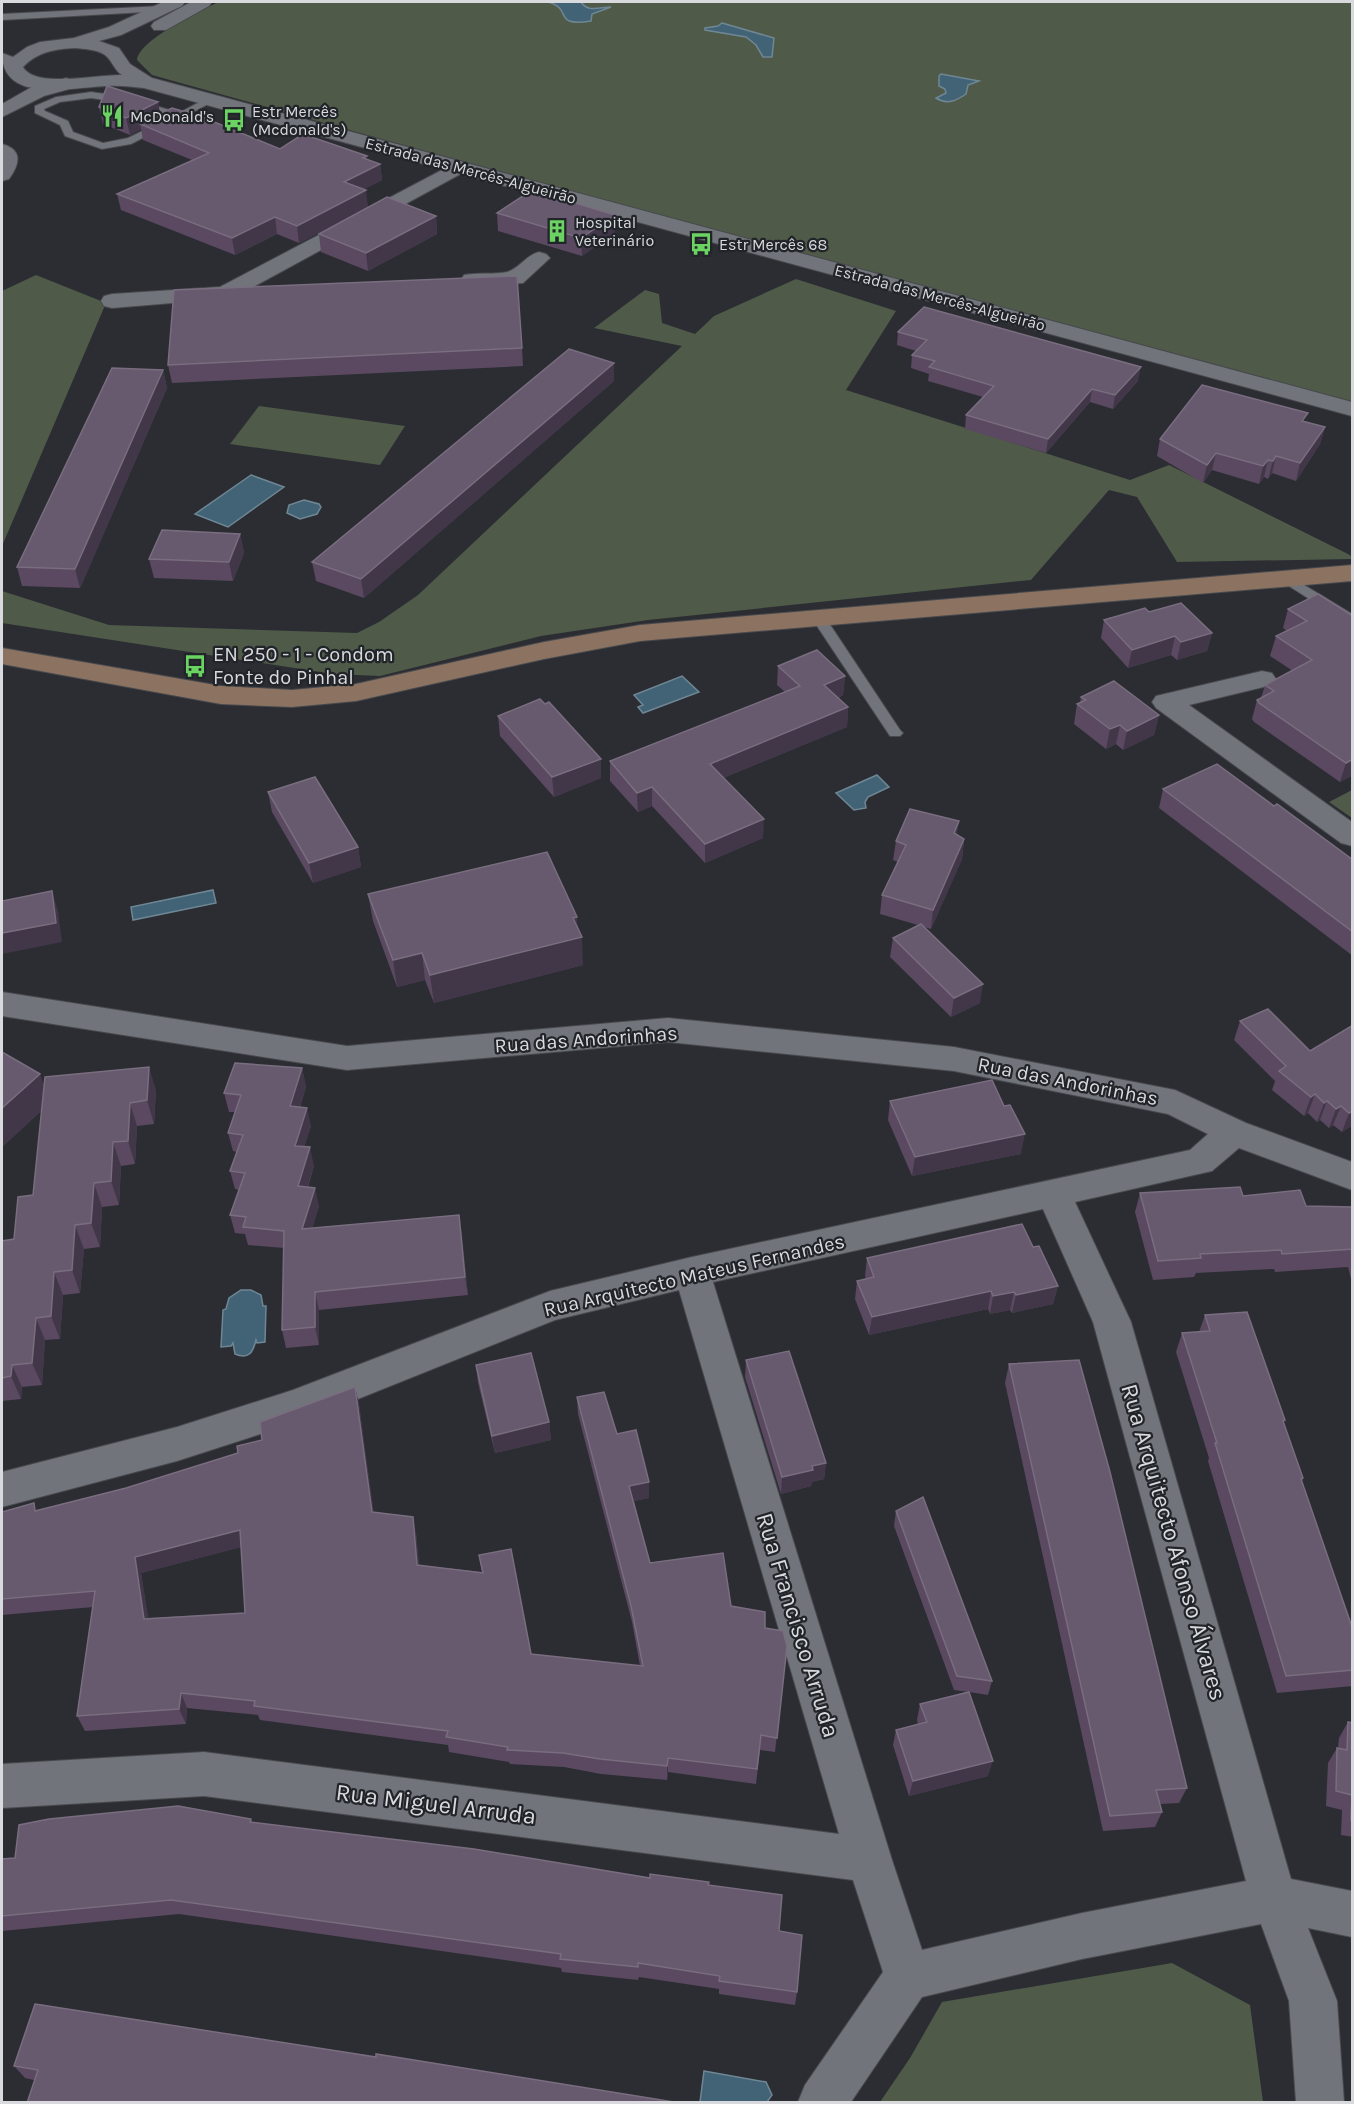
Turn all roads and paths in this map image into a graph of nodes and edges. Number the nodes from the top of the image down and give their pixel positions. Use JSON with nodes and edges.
{"nodes":[{"id":1,"x":203,"y":2,"type":"edge"},
{"id":2,"x":169,"y":5,"type":"edge"},
{"id":3,"x":2,"y":17,"type":"edge"},
{"id":4,"x":20,"y":40,"type":"dead end"},
{"id":5,"x":68,"y":44,"type":"junction"},
{"id":6,"x":118,"y":59,"type":"junction"},
{"id":7,"x":10,"y":65,"type":"edge"},
{"id":8,"x":145,"y":82,"type":"junction"},
{"id":9,"x":74,"y":83,"type":"junction"},
{"id":10,"x":211,"y":100,"type":"junction"},
{"id":11,"x":130,"y":101,"type":"junction"},
{"id":12,"x":7,"y":102,"type":"edge"},
{"id":13,"x":39,"y":108,"type":"junction"},
{"id":14,"x":179,"y":116,"type":"junction"},
{"id":15,"x":64,"y":123,"type":"junction"},
{"id":16,"x":2,"y":150,"type":"edge"},
{"id":17,"x":459,"y":167,"type":"junction"},
{"id":18,"x":2,"y":175,"type":"edge"},
{"id":19,"x":539,"y":258,"type":"dead end"},
{"id":20,"x":457,"y":281,"type":"edge"},
{"id":21,"x":271,"y":290,"type":"edge"},
{"id":22,"x":225,"y":293,"type":"junction"},
{"id":23,"x":112,"y":301,"type":"dead end"},
{"id":24,"x":1353,"y":409,"type":"edge"},
{"id":25,"x":1353,"y":573,"type":"edge"},
{"id":26,"x":1286,"y":578,"type":"junction"},
{"id":27,"x":818,"y":617,"type":"junction"},
{"id":28,"x":1353,"y":620,"type":"edge"},
{"id":29,"x":2,"y":656,"type":"edge"},
{"id":30,"x":1262,"y":679,"type":"dead end"},
{"id":31,"x":895,"y":733,"type":"dead end"},
{"id":32,"x":1353,"y":836,"type":"edge"},
{"id":33,"x":2,"y":1004,"type":"edge"},
{"id":34,"x":1234,"y":1132,"type":"junction"},
{"id":35,"x":1353,"y":1176,"type":"edge"},
{"id":36,"x":1053,"y":1193,"type":"junction"},
{"id":37,"x":692,"y":1272,"type":"junction"},
{"id":38,"x":2,"y":1489,"type":"edge"},
{"id":39,"x":2,"y":1786,"type":"edge"},
{"id":40,"x":869,"y":1860,"type":"junction"},
{"id":41,"x":1274,"y":1898,"type":"junction"},
{"id":42,"x":1353,"y":1914,"type":"edge"},
{"id":43,"x":908,"y":1977,"type":"junction"},
{"id":44,"x":822,"y":2103,"type":"edge"},
{"id":45,"x":1320,"y":2103,"type":"edge"}],
"edges":[{"from":1,"to":6,"type":"street"},
{"from":2,"to":3,"type":"lane"},
{"from":2,"to":5,"type":"street"},
{"from":4,"to":5,"type":"street","name":"Estrada das Mercês-Algueirão"},
{"from":5,"to":6,"type":"street","name":"Estrada das Mercês-Algueirão"},
{"from":5,"to":7,"type":"street","name":"Estrada das Mercês-Algueirão"},
{"from":6,"to":8,"type":"street","name":"Estrada das Mercês-Algueirão"},
{"from":6,"to":9,"type":"street","name":"Estrada das Mercês-Algueirão"},
{"from":7,"to":9,"type":"street","name":"Estrada das Mercês-Algueirão"},
{"from":7,"to":12,"type":"street"},
{"from":8,"to":9,"type":"street","name":"Estrada das Mercês-Algueirão"},
{"from":8,"to":10,"type":"street","name":"Estrada das Mercês-Algueirão"},
{"from":9,"to":12,"type":"street"},
{"from":10,"to":14,"type":"lane"},
{"from":10,"to":17,"type":"street","name":"Estrada das Mercês-Algueirão"},
{"from":11,"to":13,"type":"lane"},
{"from":11,"to":14,"type":"lane"},
{"from":11,"to":15,"type":"lane"},
{"from":12,"to":13,"type":"lane"},
{"from":13,"to":15,"type":"lane"},
{"from":14,"to":15,"type":"lane"},
{"from":16,"to":18,"type":"street"},
{"from":17,"to":22,"type":"street"},
{"from":17,"to":24,"type":"street","name":"Estrada das Mercês-Algueirão"},
{"from":19,"to":20,"type":"street"},
{"from":21,"to":22,"type":"street"},
{"from":22,"to":23,"type":"street"},
{"from":25,"to":26,"type":"main road"},
{"from":26,"to":27,"type":"main road"},
{"from":26,"to":28,"type":"lane"},
{"from":27,"to":29,"type":"main road"},
{"from":27,"to":31,"type":"lane"},
{"from":30,"to":32,"type":"street"},
{"from":33,"to":34,"type":"street","name":"Rua das Andorinhas"},
{"from":34,"to":35,"type":"street"},
{"from":34,"to":36,"type":"street","name":"Rua Arquitecto Mateus Fernandes"},
{"from":36,"to":37,"type":"street","name":"Rua Arquitecto Mateus Fernandes"},
{"from":36,"to":41,"type":"street","name":"Rua Arquitecto Afonso Álvares"},
{"from":37,"to":38,"type":"street","name":"Rua Arquitecto Mateus Fernandes"},
{"from":37,"to":40,"type":"street","name":"Rua Francisco Arruda"},
{"from":39,"to":40,"type":"street","name":"Rua Miguel Arruda"},
{"from":40,"to":43,"type":"street","name":"Rua Francisco Arruda"},
{"from":41,"to":42,"type":"street"},
{"from":41,"to":43,"type":"street"},
{"from":41,"to":45,"type":"street","name":"Rua Arquitecto Afonso Álvares"},
{"from":43,"to":44,"type":"street"}]}
